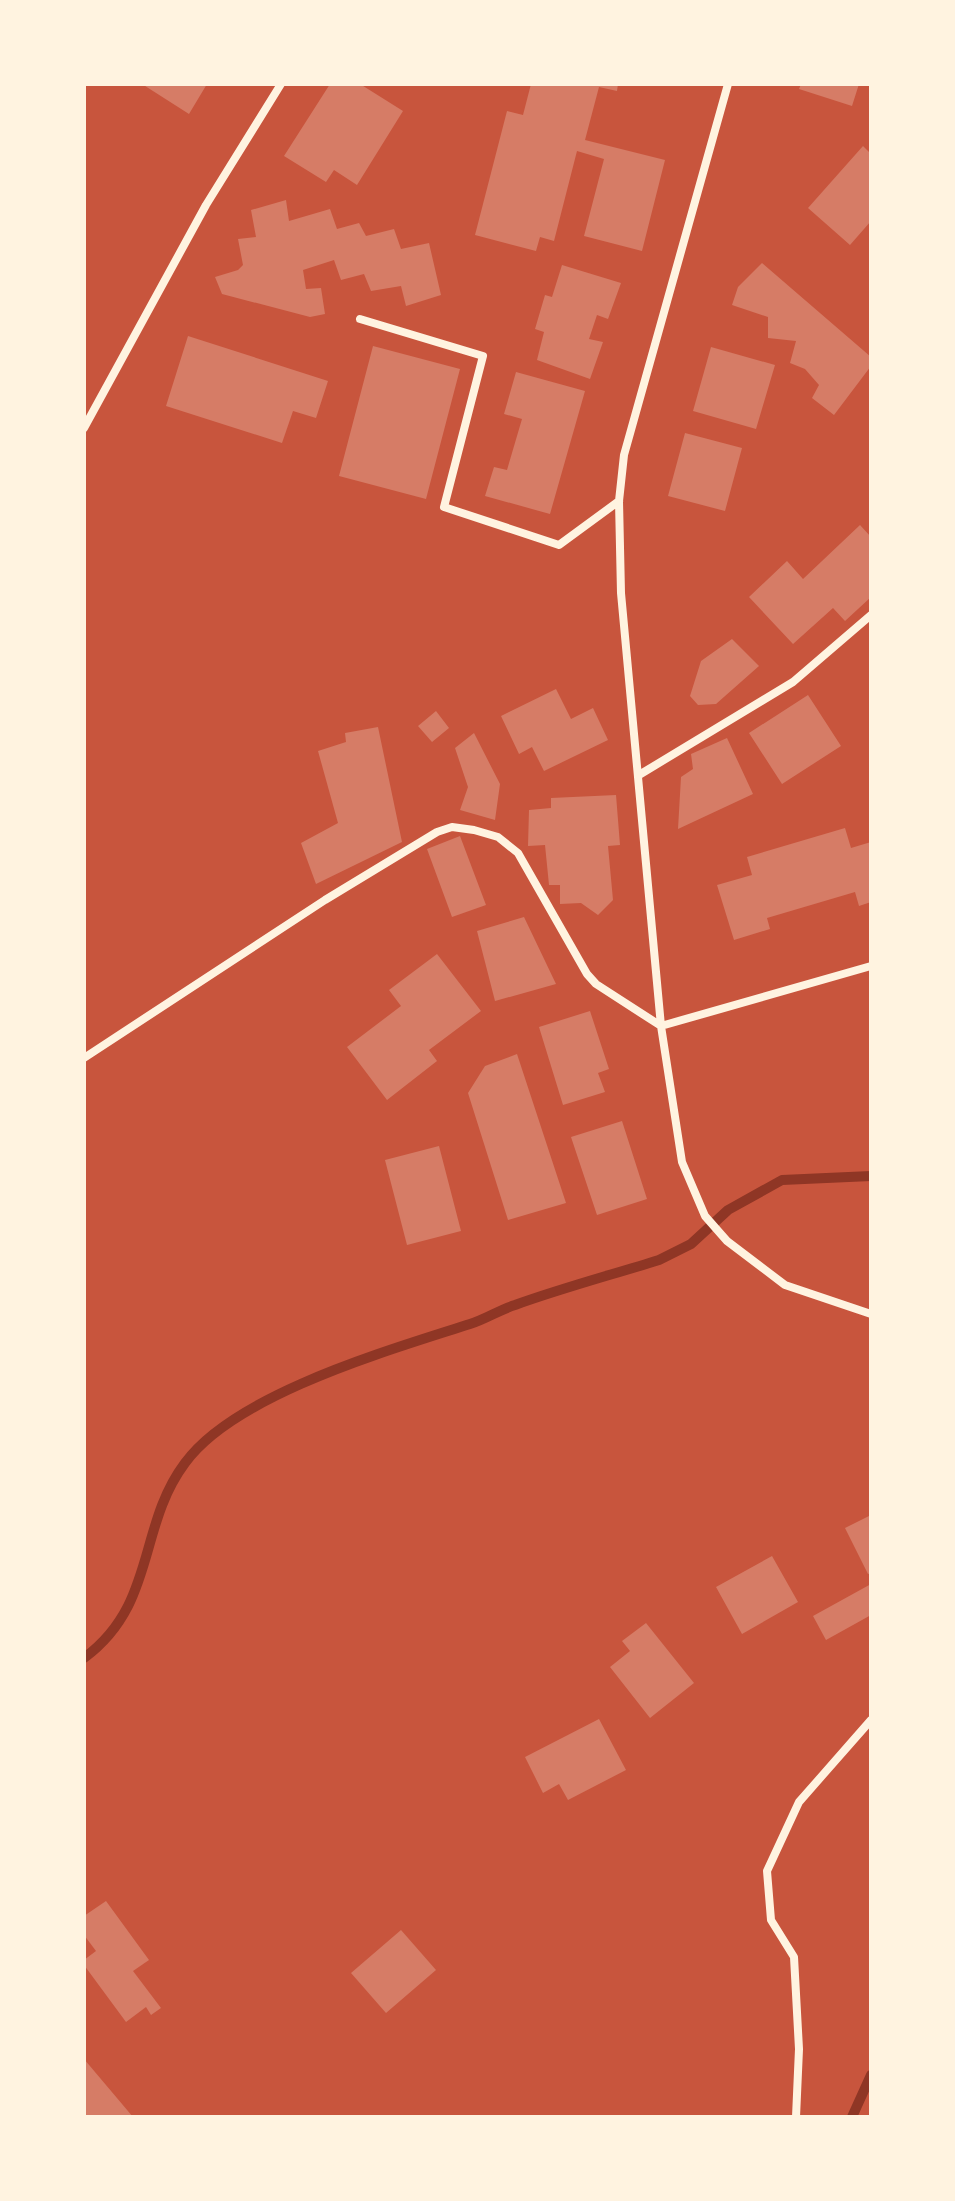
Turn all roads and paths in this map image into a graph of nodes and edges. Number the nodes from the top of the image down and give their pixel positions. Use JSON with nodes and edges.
{"nodes":[{"id":1,"x":281,"y":84,"type":"edge"},
{"id":2,"x":728,"y":84,"type":"edge"},
{"id":3,"x":360,"y":319,"type":"dead end"},
{"id":4,"x":84,"y":428,"type":"edge"},
{"id":5,"x":619,"y":501,"type":"junction"},
{"id":6,"x":871,"y":615,"type":"edge"},
{"id":7,"x":639,"y":775,"type":"junction"},
{"id":8,"x":871,"y":966,"type":"edge"},
{"id":9,"x":661,"y":1026,"type":"junction"},
{"id":10,"x":84,"y":1058,"type":"edge"},
{"id":11,"x":871,"y":1314,"type":"edge"},
{"id":12,"x":871,"y":1720,"type":"edge"},
{"id":13,"x":796,"y":2117,"type":"edge"}],
"edges":[{"from":1,"to":4,"type":"street"},
{"from":2,"to":5,"type":"street"},
{"from":3,"to":5,"type":"street"},
{"from":5,"to":7,"type":"street"},
{"from":6,"to":7,"type":"street"},
{"from":7,"to":9,"type":"street"},
{"from":8,"to":9,"type":"street"},
{"from":9,"to":10,"type":"street"},
{"from":9,"to":11,"type":"street"},
{"from":12,"to":13,"type":"street"}]}
